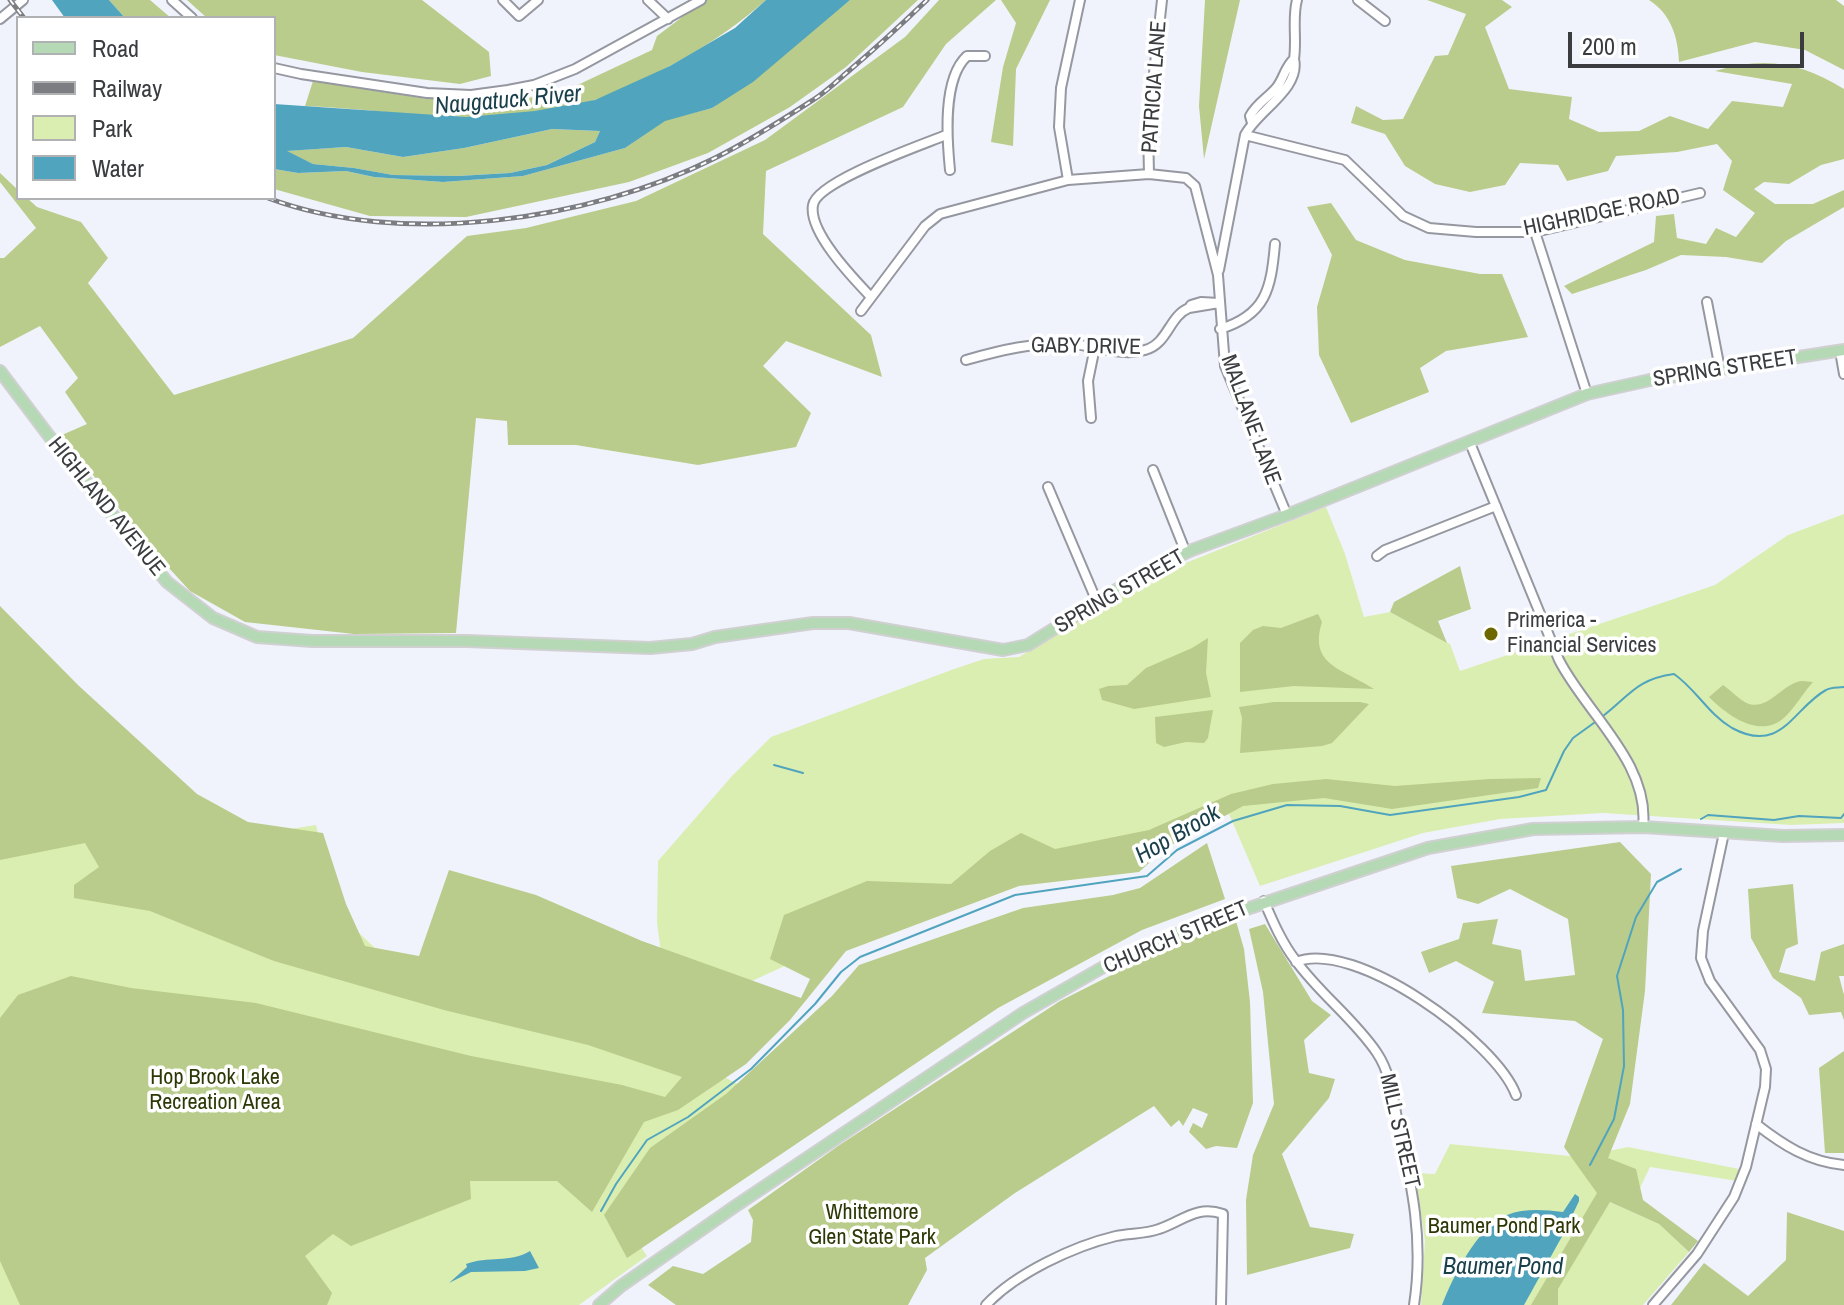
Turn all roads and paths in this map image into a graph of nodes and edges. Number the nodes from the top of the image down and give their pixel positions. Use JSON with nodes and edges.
{"nodes":[{"id":1,"x":23,"y":0,"type":"edge"},
{"id":2,"x":172,"y":0,"type":"edge"},
{"id":3,"x":503,"y":0,"type":"edge"},
{"id":4,"x":538,"y":0,"type":"edge"},
{"id":5,"x":648,"y":0,"type":"edge"},
{"id":6,"x":701,"y":0,"type":"edge"},
{"id":7,"x":1080,"y":0,"type":"edge"},
{"id":8,"x":1162,"y":0,"type":"edge"},
{"id":9,"x":1297,"y":0,"type":"edge"},
{"id":10,"x":1358,"y":0,"type":"edge"},
{"id":11,"x":190,"y":16,"type":"edge"},
{"id":12,"x":0,"y":19,"type":"edge"},
{"id":13,"x":668,"y":19,"type":"junction"},
{"id":14,"x":1385,"y":21,"type":"dead end"},
{"id":15,"x":985,"y":56,"type":"dead end"},
{"id":16,"x":276,"y":68,"type":"edge"},
{"id":17,"x":946,"y":135,"type":"junction"},
{"id":18,"x":1245,"y":135,"type":"junction"},
{"id":19,"x":950,"y":170,"type":"dead end"},
{"id":20,"x":1149,"y":174,"type":"junction"},
{"id":21,"x":1068,"y":180,"type":"junction"},
{"id":22,"x":1700,"y":193,"type":"dead end"},
{"id":23,"x":1535,"y":232,"type":"junction"},
{"id":24,"x":1275,"y":244,"type":"dead end"},
{"id":25,"x":1218,"y":275,"type":"junction"},
{"id":26,"x":871,"y":297,"type":"junction"},
{"id":27,"x":1707,"y":302,"type":"dead end"},
{"id":28,"x":1219,"y":303,"type":"junction"},
{"id":29,"x":861,"y":311,"type":"dead end"},
{"id":30,"x":1220,"y":329,"type":"junction"},
{"id":31,"x":1095,"y":347,"type":"junction"},
{"id":32,"x":1842,"y":351,"type":"edge"},
{"id":33,"x":966,"y":360,"type":"dead end"},
{"id":34,"x":1720,"y":369,"type":"junction"},
{"id":35,"x":0,"y":371,"type":"edge"},
{"id":36,"x":1844,"y":374,"type":"edge"},
{"id":37,"x":1587,"y":394,"type":"junction"},
{"id":38,"x":1091,"y":418,"type":"dead end"},
{"id":39,"x":1470,"y":443,"type":"junction"},
{"id":40,"x":1153,"y":470,"type":"dead end"},
{"id":41,"x":1048,"y":487,"type":"dead end"},
{"id":42,"x":1496,"y":506,"type":"junction"},
{"id":43,"x":1287,"y":515,"type":"junction"},
{"id":44,"x":1186,"y":553,"type":"junction"},
{"id":45,"x":1377,"y":556,"type":"dead end"},
{"id":46,"x":1097,"y":602,"type":"junction"},
{"id":47,"x":467,"y":641,"type":"joint"},
{"id":48,"x":1643,"y":827,"type":"junction"},
{"id":49,"x":1724,"y":833,"type":"junction"},
{"id":50,"x":1843,"y":836,"type":"edge"},
{"id":51,"x":1264,"y":901,"type":"junction"},
{"id":52,"x":1296,"y":962,"type":"junction"},
{"id":53,"x":1516,"y":1095,"type":"dead end"},
{"id":54,"x":1756,"y":1124,"type":"junction"},
{"id":55,"x":1844,"y":1165,"type":"edge"},
{"id":56,"x":599,"y":1305,"type":"edge"},
{"id":57,"x":986,"y":1305,"type":"edge"},
{"id":58,"x":1221,"y":1305,"type":"edge"},
{"id":59,"x":1414,"y":1305,"type":"edge"},
{"id":60,"x":1653,"y":1305,"type":"edge"}],
"edges":[{"from":1,"to":12,"type":"street"},
{"from":2,"to":11,"type":"street"},
{"from":3,"to":4,"type":"street"},
{"from":5,"to":13,"type":"street"},
{"from":6,"to":13,"type":"street"},
{"from":7,"to":21,"type":"street"},
{"from":8,"to":20,"type":"street","name":"PATRICIA LANE"},
{"from":9,"to":18,"type":"street","name":"MALLANE LANE"},
{"from":10,"to":14,"type":"street"},
{"from":13,"to":16,"type":"street"},
{"from":15,"to":17,"type":"street"},
{"from":17,"to":19,"type":"street"},
{"from":17,"to":26,"type":"street"},
{"from":18,"to":23,"type":"street","name":"HIGHRIDGE ROAD"},
{"from":18,"to":25,"type":"street","name":"MALLANE LANE"},
{"from":20,"to":21,"type":"street"},
{"from":20,"to":25,"type":"street","name":"MALLANE LANE"},
{"from":21,"to":26,"type":"street"},
{"from":22,"to":23,"type":"street","name":"HIGHRIDGE ROAD"},
{"from":23,"to":37,"type":"street"},
{"from":24,"to":30,"type":"street"},
{"from":25,"to":28,"type":"street","name":"MALLANE LANE"},
{"from":26,"to":29,"type":"street"},
{"from":27,"to":34,"type":"street"},
{"from":28,"to":30,"type":"street","name":"MALLANE LANE"},
{"from":28,"to":31,"type":"street","name":"GABY DRIVE"},
{"from":30,"to":43,"type":"street","name":"MALLANE LANE"},
{"from":31,"to":33,"type":"street","name":"GABY DRIVE"},
{"from":31,"to":38,"type":"street"},
{"from":32,"to":34,"type":"main road","name":"SPRING STREET"},
{"from":32,"to":36,"type":"street"},
{"from":34,"to":37,"type":"main road","name":"SPRING STREET"},
{"from":35,"to":47,"type":"main road","name":"HIGHLAND AVENUE"},
{"from":37,"to":39,"type":"main road","name":"SPRING STREET"},
{"from":39,"to":42,"type":"street"},
{"from":39,"to":43,"type":"main road","name":"SPRING STREET"},
{"from":40,"to":44,"type":"street"},
{"from":41,"to":46,"type":"street"},
{"from":42,"to":45,"type":"street"},
{"from":42,"to":48,"type":"street"},
{"from":43,"to":44,"type":"main road","name":"SPRING STREET"},
{"from":44,"to":46,"type":"main road","name":"SPRING STREET"},
{"from":46,"to":47,"type":"main road","name":"SPRING STREET"},
{"from":48,"to":49,"type":"main road","name":"CHURCH STREET"},
{"from":48,"to":51,"type":"main road","name":"CHURCH STREET"},
{"from":49,"to":50,"type":"main road","name":"CHURCH STREET"},
{"from":49,"to":54,"type":"street"},
{"from":51,"to":52,"type":"street","name":"MILL STREET"},
{"from":51,"to":56,"type":"main road","name":"CHURCH STREET"},
{"from":52,"to":53,"type":"street"},
{"from":52,"to":59,"type":"street","name":"MILL STREET"},
{"from":54,"to":55,"type":"street"},
{"from":54,"to":60,"type":"street"},
{"from":57,"to":58,"type":"street"}]}
